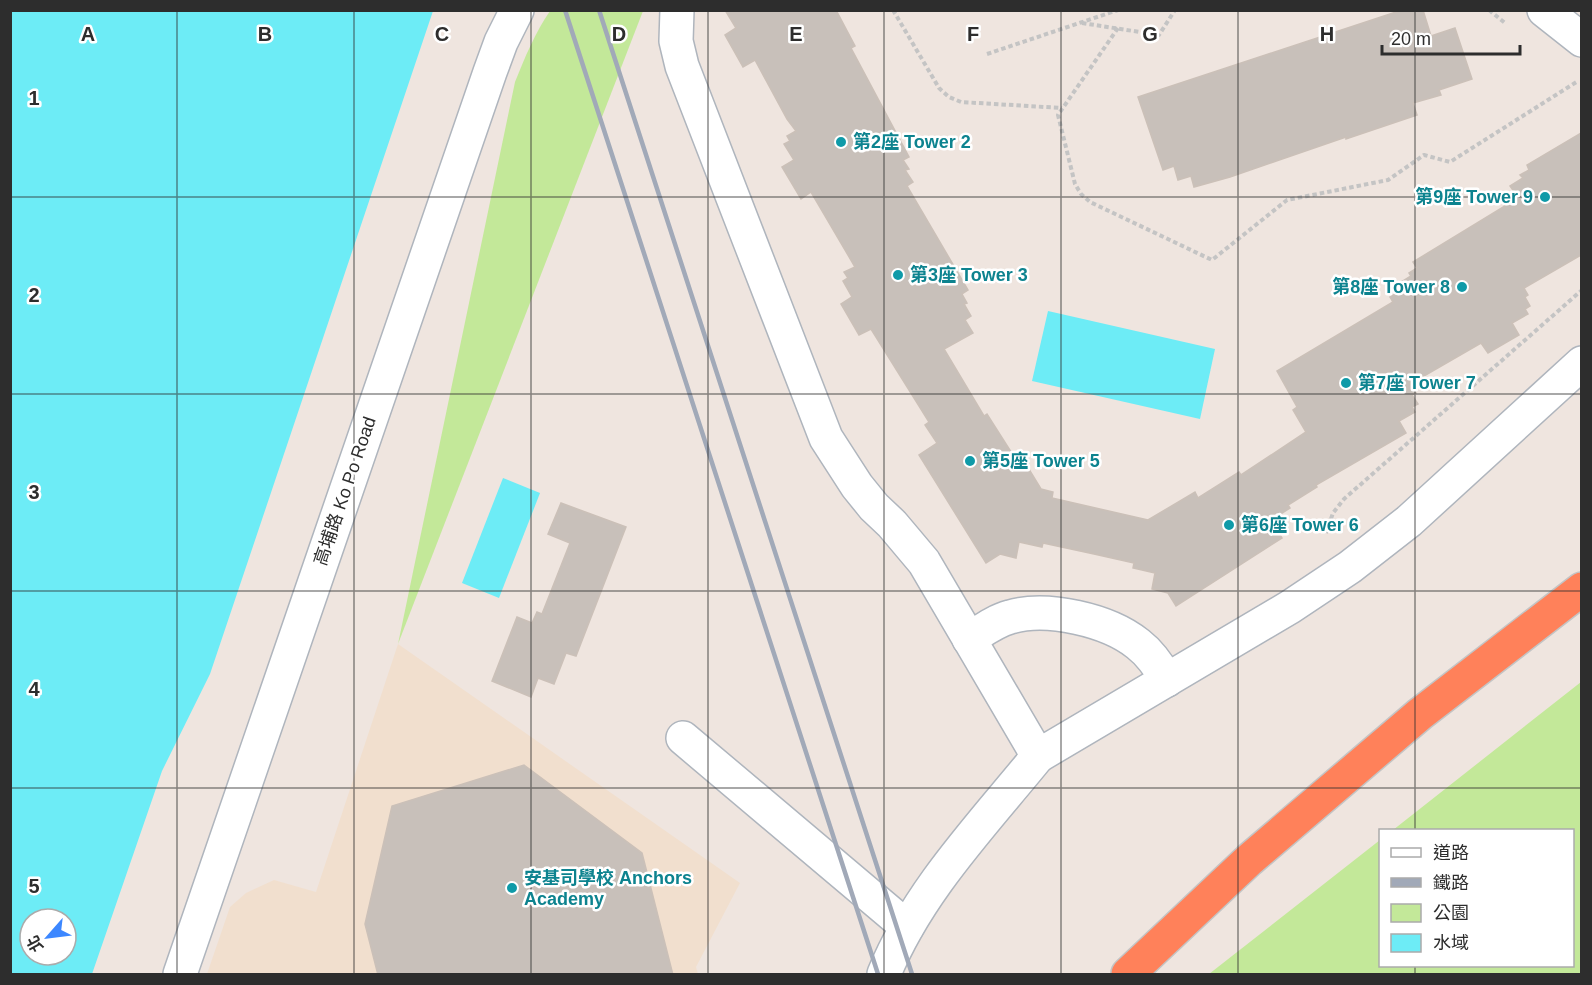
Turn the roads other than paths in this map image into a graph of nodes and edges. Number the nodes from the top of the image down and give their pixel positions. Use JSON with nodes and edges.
{"nodes":[{"id":1,"x":517,"y":10,"type":"edge"},
{"id":2,"x":677,"y":10,"type":"edge"},
{"id":3,"x":1544,"y":10,"type":"edge"},
{"id":4,"x":1581,"y":40,"type":"edge"},
{"id":5,"x":1581,"y":363,"type":"edge"},
{"id":6,"x":1581,"y":589,"type":"edge"},
{"id":7,"x":969,"y":639,"type":"junction"},
{"id":8,"x":1167,"y":680,"type":"junction"},
{"id":9,"x":683,"y":738,"type":"dead end"},
{"id":10,"x":1038,"y":756,"type":"junction"},
{"id":11,"x":907,"y":927,"type":"junction"},
{"id":12,"x":180,"y":975,"type":"edge"},
{"id":13,"x":884,"y":975,"type":"edge"},
{"id":14,"x":1128,"y":975,"type":"edge"}],
"edges":[{"from":1,"to":12,"type":"street","name":"高埔路 Ko Po Road"},
{"from":2,"to":7,"type":"street"},
{"from":3,"to":4,"type":"street"},
{"from":5,"to":8,"type":"street"},
{"from":6,"to":14,"type":"highway"},
{"from":7,"to":8,"type":"street"},
{"from":7,"to":10,"type":"street"},
{"from":8,"to":10,"type":"street"},
{"from":9,"to":11,"type":"street"},
{"from":10,"to":11,"type":"street"},
{"from":11,"to":13,"type":"street"}]}
